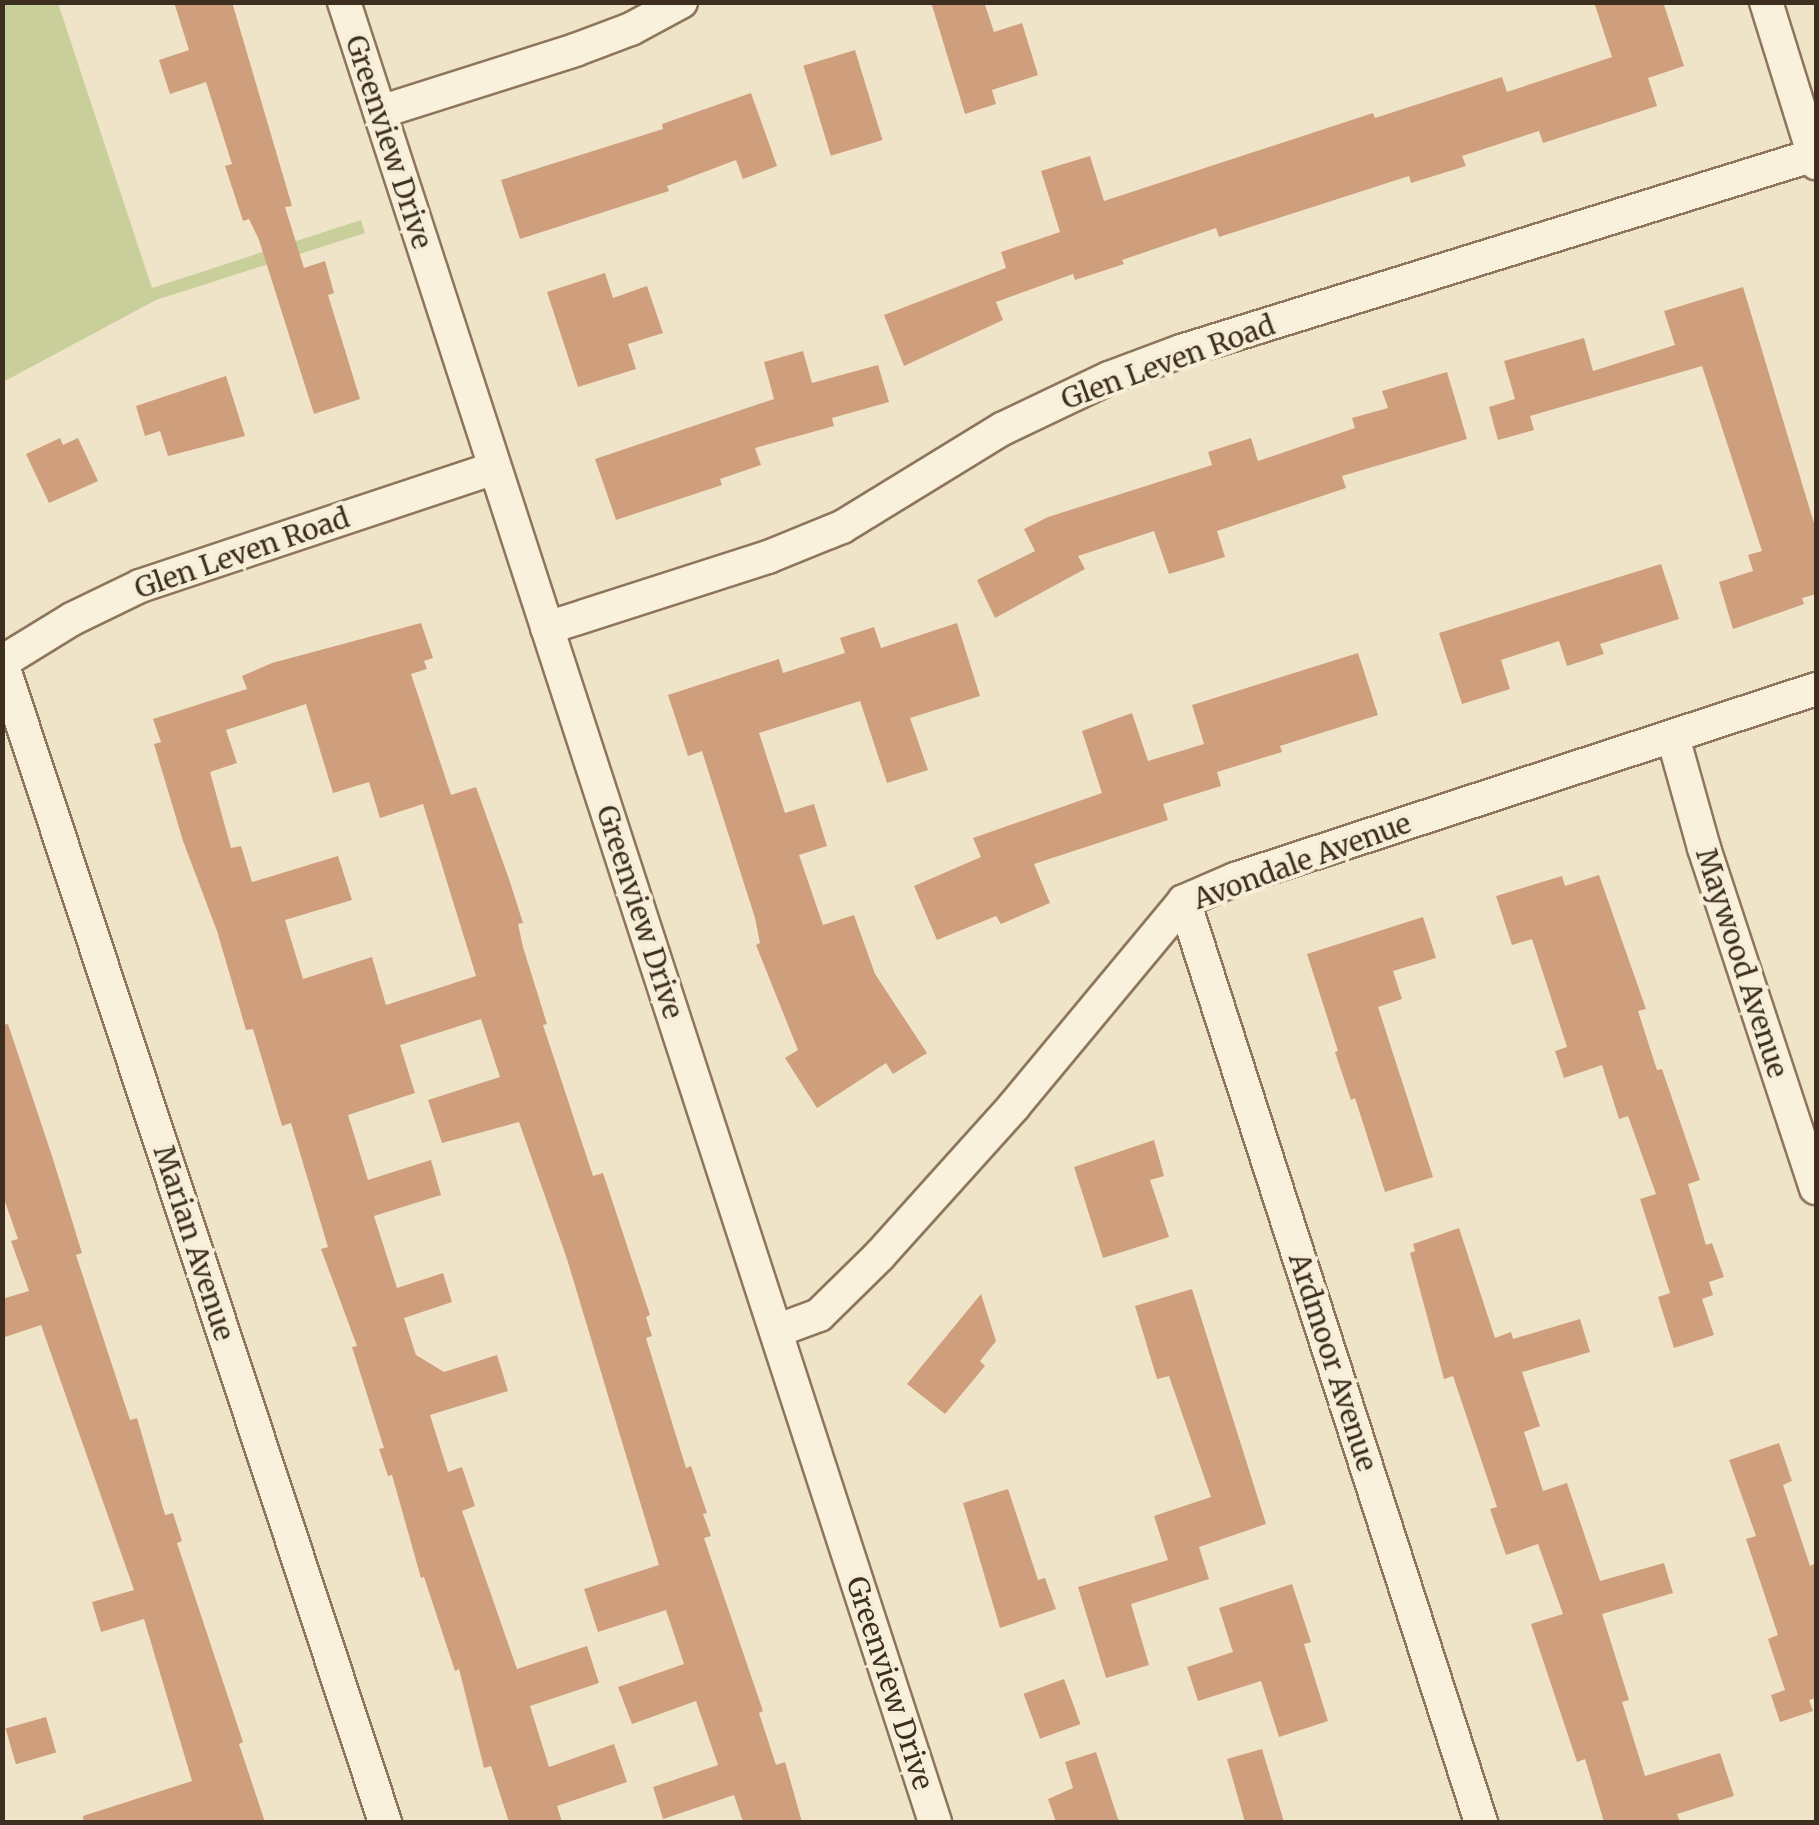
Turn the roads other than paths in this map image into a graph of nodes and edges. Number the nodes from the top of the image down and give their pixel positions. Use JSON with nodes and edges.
{"nodes":[{"id":1,"x":344,"y":2,"type":"edge"},
{"id":2,"x":682,"y":2,"type":"edge"},
{"id":3,"x":1766,"y":2,"type":"edge"},
{"id":4,"x":380,"y":112,"type":"junction"},
{"id":5,"x":1815,"y":159,"type":"edge"},
{"id":6,"x":492,"y":469,"type":"junction"},
{"id":7,"x":548,"y":628,"type":"junction"},
{"id":8,"x":2,"y":663,"type":"edge"},
{"id":9,"x":1816,"y":689,"type":"edge"},
{"id":10,"x":1673,"y":737,"type":"junction"},
{"id":11,"x":1184,"y":901,"type":"junction"},
{"id":12,"x":1816,"y":1188,"type":"edge"},
{"id":13,"x":776,"y":1331,"type":"junction"},
{"id":14,"x":385,"y":1822,"type":"edge"},
{"id":15,"x":935,"y":1822,"type":"edge"},
{"id":16,"x":1481,"y":1822,"type":"edge"}],
"edges":[{"from":1,"to":4,"type":"street","name":"Greenview Drive"},
{"from":2,"to":4,"type":"street"},
{"from":3,"to":5,"type":"street"},
{"from":4,"to":6,"type":"street","name":"Greenview Drive"},
{"from":5,"to":7,"type":"street","name":"Glen Leven Road"},
{"from":6,"to":7,"type":"street","name":"Greenview Drive"},
{"from":6,"to":8,"type":"street","name":"Glen Leven Road"},
{"from":7,"to":13,"type":"street","name":"Greenview Drive"},
{"from":8,"to":14,"type":"street","name":"Marian Avenue"},
{"from":9,"to":10,"type":"street","name":"Avondale Avenue"},
{"from":10,"to":11,"type":"street","name":"Avondale Avenue"},
{"from":10,"to":12,"type":"street","name":"Maywood Avenue"},
{"from":11,"to":13,"type":"street","name":"Avondale Avenue"},
{"from":11,"to":16,"type":"street","name":"Ardmoor Avenue"},
{"from":13,"to":15,"type":"street","name":"Greenview Drive"}]}
